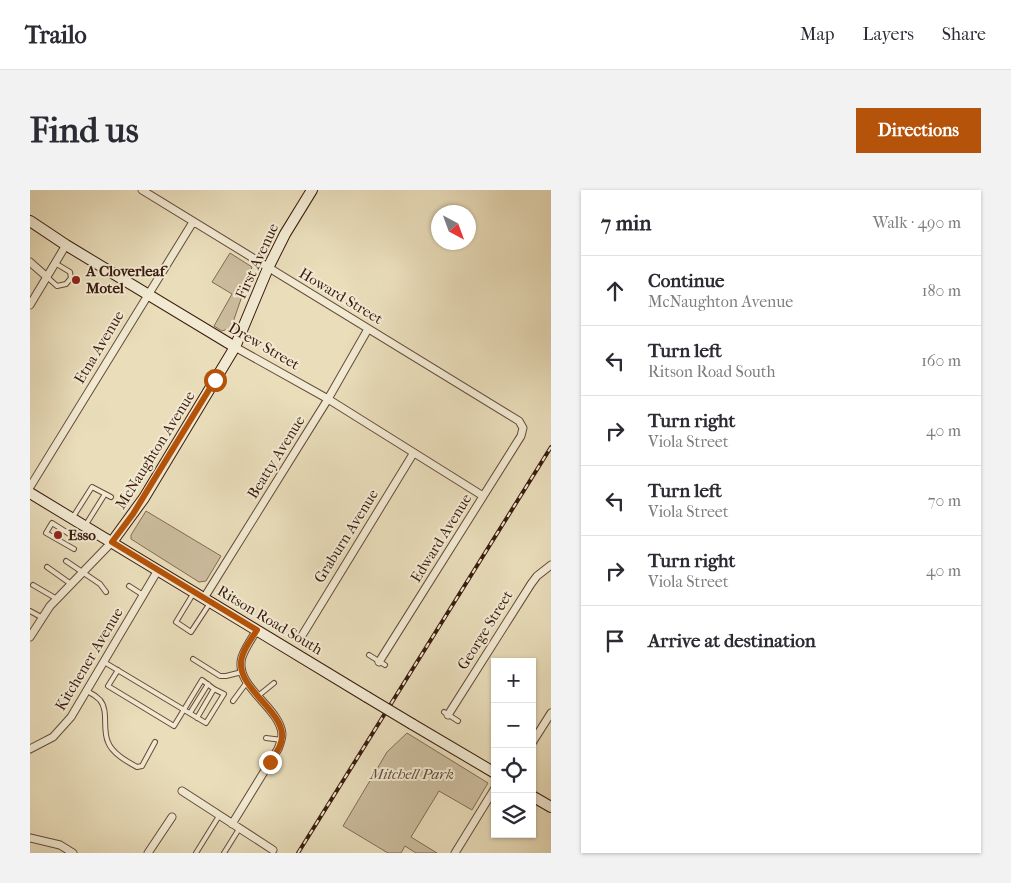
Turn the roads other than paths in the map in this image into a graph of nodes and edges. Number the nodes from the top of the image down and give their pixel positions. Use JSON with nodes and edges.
{"nodes":[{"id":1,"x":142,"y":190,"type":"edge"},
{"id":2,"x":312,"y":190,"type":"edge"},
{"id":3,"x":30,"y":221,"type":"edge"},
{"id":4,"x":193,"y":222,"type":"junction"},
{"id":5,"x":66,"y":245,"type":"junction"},
{"id":6,"x":30,"y":262,"type":"edge"},
{"id":7,"x":55,"y":263,"type":"junction"},
{"id":8,"x":268,"y":268,"type":"junction"},
{"id":9,"x":47,"y":277,"type":"junction"},
{"id":10,"x":148,"y":295,"type":"junction"},
{"id":11,"x":30,"y":305,"type":"edge"},
{"id":12,"x":368,"y":329,"type":"junction"},
{"id":13,"x":235,"y":347,"type":"junction"},
{"id":14,"x":328,"y":399,"type":"junction"},
{"id":15,"x":522,"y":428,"type":"joint"},
{"id":16,"x":413,"y":454,"type":"junction"},
{"id":17,"x":30,"y":487,"type":"edge"},
{"id":18,"x":30,"y":493,"type":"edge"},
{"id":19,"x":105,"y":494,"type":"junction"},
{"id":20,"x":483,"y":496,"type":"junction"},
{"id":21,"x":111,"y":498,"type":"dead end"},
{"id":22,"x":59,"y":511,"type":"junction"},
{"id":23,"x":72,"y":518,"type":"junction"},
{"id":24,"x":52,"y":522,"type":"junction"},
{"id":25,"x":85,"y":526,"type":"junction"},
{"id":26,"x":70,"y":534,"type":"dead end"},
{"id":27,"x":112,"y":542,"type":"junction"},
{"id":28,"x":74,"y":549,"type":"dead end"},
{"id":29,"x":66,"y":561,"type":"dead end"},
{"id":30,"x":551,"y":565,"type":"edge"},
{"id":31,"x":47,"y":568,"type":"dead end"},
{"id":32,"x":158,"y":570,"type":"junction"},
{"id":33,"x":82,"y":573,"type":"junction"},
{"id":34,"x":71,"y":584,"type":"junction"},
{"id":35,"x":33,"y":585,"type":"dead end"},
{"id":36,"x":129,"y":586,"type":"dead end"},
{"id":37,"x":106,"y":592,"type":"dead end"},
{"id":38,"x":194,"y":592,"type":"junction"},
{"id":39,"x":143,"y":595,"type":"junction"},
{"id":40,"x":56,"y":599,"type":"junction"},
{"id":41,"x":207,"y":600,"type":"junction"},
{"id":42,"x":30,"y":611,"type":"edge"},
{"id":43,"x":41,"y":618,"type":"junction"},
{"id":44,"x":257,"y":630,"type":"junction"},
{"id":45,"x":31,"y":634,"type":"edge"},
{"id":46,"x":303,"y":634,"type":"dead end"},
{"id":47,"x":369,"y":655,"type":"dead end"},
{"id":48,"x":193,"y":659,"type":"dead end"},
{"id":49,"x":104,"y":662,"type":"junction"},
{"id":50,"x":382,"y":663,"type":"joint"},
{"id":51,"x":118,"y":670,"type":"junction"},
{"id":52,"x":242,"y":672,"type":"junction"},
{"id":53,"x":247,"y":682,"type":"junction"},
{"id":54,"x":274,"y":682,"type":"dead end"},
{"id":55,"x":208,"y":684,"type":"junction"},
{"id":56,"x":214,"y":688,"type":"junction"},
{"id":57,"x":87,"y":691,"type":"junction"},
{"id":58,"x":258,"y":696,"type":"junction"},
{"id":59,"x":233,"y":701,"type":"dead end"},
{"id":60,"x":184,"y":710,"type":"junction"},
{"id":61,"x":190,"y":713,"type":"junction"},
{"id":62,"x":551,"y":713,"type":"edge"},
{"id":63,"x":446,"y":714,"type":"joint"},
{"id":64,"x":197,"y":718,"type":"junction"},
{"id":65,"x":458,"y":721,"type":"dead end"},
{"id":66,"x":536,"y":737,"type":"edge"},
{"id":67,"x":266,"y":738,"type":"dead end"},
{"id":68,"x":282,"y":740,"type":"junction"},
{"id":69,"x":155,"y":742,"type":"dead end"},
{"id":70,"x":30,"y":749,"type":"edge"},
{"id":71,"x":263,"y":758,"type":"dead end"},
{"id":72,"x":270,"y":762,"type":"junction"},
{"id":73,"x":491,"y":771,"type":"edge"},
{"id":74,"x":182,"y":792,"type":"dead end"},
{"id":75,"x":492,"y":793,"type":"edge"},
{"id":76,"x":536,"y":798,"type":"edge"},
{"id":77,"x":551,"y":807,"type":"edge"},
{"id":78,"x":219,"y":816,"type":"junction"},
{"id":79,"x":172,"y":817,"type":"dead end"},
{"id":80,"x":232,"y":824,"type":"junction"},
{"id":81,"x":239,"y":829,"type":"junction"},
{"id":82,"x":30,"y":838,"type":"edge"},
{"id":83,"x":273,"y":850,"type":"dead end"},
{"id":84,"x":74,"y":853,"type":"edge"},
{"id":85,"x":148,"y":853,"type":"edge"},
{"id":86,"x":196,"y":853,"type":"edge"},
{"id":87,"x":224,"y":853,"type":"edge"},
{"id":88,"x":455,"y":853,"type":"edge"}],
"edges":[{"from":1,"to":4,"type":"street","name":"Howard Street"},
{"from":2,"to":8,"type":"main road","name":"First Avenue"},
{"from":3,"to":5,"type":"main road","name":"Drew Street"},
{"from":4,"to":8,"type":"street","name":"Howard Street"},
{"from":4,"to":10,"type":"street","name":"Etna Avenue"},
{"from":5,"to":7,"type":"street"},
{"from":5,"to":10,"type":"main road","name":"Drew Street"},
{"from":6,"to":9,"type":"street"},
{"from":7,"to":9,"type":"street"},
{"from":7,"to":9,"type":"lane"},
{"from":8,"to":12,"type":"street","name":"Howard Street"},
{"from":8,"to":13,"type":"main road","name":"First Avenue"},
{"from":9,"to":11,"type":"street"},
{"from":10,"to":13,"type":"main road","name":"Drew Street"},
{"from":10,"to":17,"type":"street","name":"Etna Avenue"},
{"from":12,"to":14,"type":"street","name":"Beatty Avenue"},
{"from":12,"to":15,"type":"street","name":"Howard Street"},
{"from":13,"to":14,"type":"street","name":"Drew Street"},
{"from":13,"to":27,"type":"main road","name":"McNaughton Avenue"},
{"from":14,"to":16,"type":"street","name":"Drew Street"},
{"from":14,"to":41,"type":"street","name":"Beatty Avenue"},
{"from":15,"to":20,"type":"street","name":"Edward Avenue"},
{"from":16,"to":20,"type":"street","name":"Drew Street"},
{"from":16,"to":46,"type":"street","name":"Graburn Avenue"},
{"from":18,"to":22,"type":"main road","name":"Ritson Road South"},
{"from":19,"to":21,"type":"lane"},
{"from":19,"to":23,"type":"lane"},
{"from":19,"to":25,"type":"lane"},
{"from":20,"to":50,"type":"street","name":"Edward Avenue"},
{"from":22,"to":23,"type":"main road","name":"Ritson Road South"},
{"from":22,"to":24,"type":"lane"},
{"from":23,"to":25,"type":"main road","name":"Ritson Road South"},
{"from":24,"to":26,"type":"lane"},
{"from":24,"to":28,"type":"lane"},
{"from":25,"to":27,"type":"main road","name":"Ritson Road South"},
{"from":27,"to":32,"type":"main road","name":"Ritson Road South"},
{"from":27,"to":33,"type":"street"},
{"from":29,"to":33,"type":"lane"},
{"from":30,"to":63,"type":"street","name":"George Street"},
{"from":31,"to":34,"type":"lane"},
{"from":32,"to":38,"type":"main road","name":"Ritson Road South"},
{"from":32,"to":39,"type":"street","name":"Kitchener Avenue"},
{"from":33,"to":34,"type":"street"},
{"from":33,"to":37,"type":"lane"},
{"from":34,"to":40,"type":"street"},
{"from":35,"to":40,"type":"lane"},
{"from":36,"to":39,"type":"lane"},
{"from":38,"to":41,"type":"main road","name":"Ritson Road South"},
{"from":38,"to":41,"type":"lane"},
{"from":39,"to":49,"type":"street","name":"Kitchener Avenue"},
{"from":40,"to":43,"type":"street"},
{"from":41,"to":44,"type":"main road","name":"Ritson Road South"},
{"from":42,"to":43,"type":"lane"},
{"from":43,"to":45,"type":"street"},
{"from":44,"to":52,"type":"street"},
{"from":44,"to":73,"type":"main road","name":"Ritson Road South","bridge":true},
{"from":47,"to":50,"type":"lane"},
{"from":48,"to":52,"type":"lane"},
{"from":49,"to":51,"type":"lane"},
{"from":49,"to":57,"type":"street","name":"Kitchener Avenue"},
{"from":51,"to":60,"type":"lane"},
{"from":51,"to":60,"type":"lane"},
{"from":52,"to":53,"type":"street"},
{"from":53,"to":58,"type":"street"},
{"from":53,"to":59,"type":"lane"},
{"from":54,"to":58,"type":"lane"},
{"from":55,"to":56,"type":"lane"},
{"from":55,"to":60,"type":"lane"},
{"from":55,"to":61,"type":"lane"},
{"from":56,"to":64,"type":"lane"},
{"from":56,"to":64,"type":"lane"},
{"from":57,"to":69,"type":"lane"},
{"from":57,"to":70,"type":"street","name":"Kitchener Avenue"},
{"from":58,"to":68,"type":"street"},
{"from":60,"to":61,"type":"lane"},
{"from":61,"to":64,"type":"lane"},
{"from":62,"to":66,"type":"street"},
{"from":63,"to":65,"type":"lane"},
{"from":67,"to":68,"type":"lane"},
{"from":68,"to":72,"type":"street"},
{"from":71,"to":72,"type":"lane"},
{"from":72,"to":80,"type":"street"},
{"from":74,"to":78,"type":"street"},
{"from":75,"to":88,"type":"street"},
{"from":76,"to":77,"type":"main road"},
{"from":78,"to":80,"type":"street"},
{"from":78,"to":86,"type":"lane"},
{"from":79,"to":85,"type":"street"},
{"from":80,"to":81,"type":"street"},
{"from":81,"to":83,"type":"street"},
{"from":81,"to":87,"type":"lane"},
{"from":82,"to":84,"type":"street"}]}
